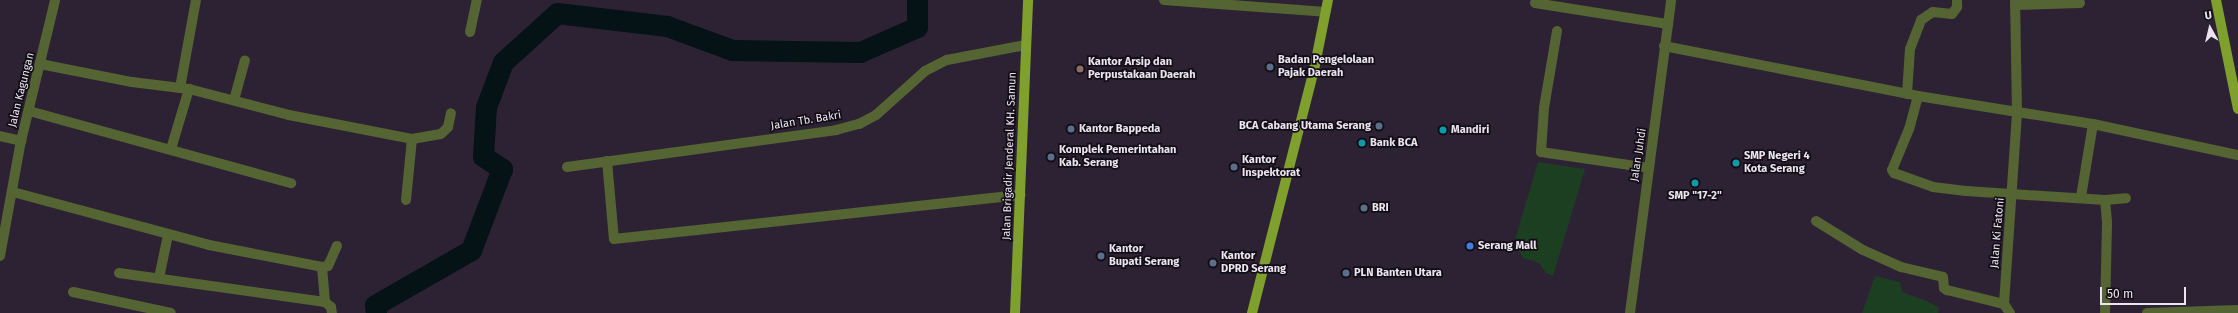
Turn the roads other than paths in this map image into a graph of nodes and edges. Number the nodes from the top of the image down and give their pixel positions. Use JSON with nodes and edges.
{"nodes":[{"id":1,"x":55,"y":0,"type":"edge"},
{"id":2,"x":196,"y":0,"type":"edge"},
{"id":3,"x":477,"y":0,"type":"edge"},
{"id":4,"x":1028,"y":0,"type":"edge"},
{"id":5,"x":1169,"y":0,"type":"edge"},
{"id":6,"x":1328,"y":0,"type":"edge"},
{"id":7,"x":1671,"y":0,"type":"edge"},
{"id":8,"x":1957,"y":0,"type":"edge"},
{"id":9,"x":2216,"y":0,"type":"edge"},
{"id":10,"x":2015,"y":2,"type":"edge"},
{"id":11,"x":1535,"y":3,"type":"dead end"},
{"id":12,"x":2080,"y":3,"type":"dead end"},
{"id":13,"x":1326,"y":12,"type":"junction"},
{"id":14,"x":1668,"y":24,"type":"junction"},
{"id":15,"x":1558,"y":30,"type":"dead end"},
{"id":16,"x":470,"y":32,"type":"dead end"},
{"id":17,"x":1026,"y":45,"type":"junction"},
{"id":18,"x":1664,"y":46,"type":"junction"},
{"id":19,"x":245,"y":60,"type":"dead end"},
{"id":20,"x":40,"y":64,"type":"junction"},
{"id":21,"x":185,"y":88,"type":"junction"},
{"id":22,"x":1908,"y":94,"type":"junction"},
{"id":23,"x":1918,"y":96,"type":"junction"},
{"id":24,"x":234,"y":100,"type":"junction"},
{"id":25,"x":2238,"y":109,"type":"edge"},
{"id":26,"x":29,"y":111,"type":"junction"},
{"id":27,"x":2017,"y":112,"type":"junction"},
{"id":28,"x":451,"y":113,"type":"dead end"},
{"id":29,"x":2093,"y":124,"type":"junction"},
{"id":30,"x":0,"y":136,"type":"edge"},
{"id":31,"x":412,"y":139,"type":"junction"},
{"id":32,"x":22,"y":140,"type":"junction"},
{"id":33,"x":171,"y":149,"type":"junction"},
{"id":34,"x":2238,"y":155,"type":"edge"},
{"id":35,"x":607,"y":162,"type":"junction"},
{"id":36,"x":567,"y":167,"type":"dead end"},
{"id":37,"x":1649,"y":168,"type":"junction"},
{"id":38,"x":290,"y":183,"type":"dead end"},
{"id":39,"x":13,"y":192,"type":"junction"},
{"id":40,"x":2012,"y":194,"type":"junction"},
{"id":41,"x":1021,"y":195,"type":"junction"},
{"id":42,"x":2081,"y":198,"type":"junction"},
{"id":43,"x":2126,"y":198,"type":"dead end"},
{"id":44,"x":406,"y":200,"type":"dead end"},
{"id":45,"x":2105,"y":200,"type":"junction"},
{"id":46,"x":1816,"y":221,"type":"dead end"},
{"id":47,"x":168,"y":235,"type":"junction"},
{"id":48,"x":337,"y":246,"type":"dead end"},
{"id":49,"x":0,"y":256,"type":"edge"},
{"id":50,"x":322,"y":267,"type":"junction"},
{"id":51,"x":119,"y":272,"type":"dead end"},
{"id":52,"x":159,"y":278,"type":"junction"},
{"id":53,"x":73,"y":292,"type":"dead end"},
{"id":54,"x":325,"y":302,"type":"junction"},
{"id":55,"x":2004,"y":304,"type":"junction"},
{"id":56,"x":2238,"y":310,"type":"edge"},
{"id":57,"x":171,"y":313,"type":"edge"},
{"id":58,"x":332,"y":313,"type":"edge"},
{"id":59,"x":1015,"y":313,"type":"edge"},
{"id":60,"x":1252,"y":313,"type":"edge"},
{"id":61,"x":1630,"y":313,"type":"edge"},
{"id":62,"x":2010,"y":313,"type":"edge"},
{"id":63,"x":2105,"y":313,"type":"edge"},
{"id":64,"x":2147,"y":313,"type":"edge"}],
"edges":[{"from":1,"to":20,"type":"street","name":"Jalan Kagungan"},
{"from":2,"to":21,"type":"street"},
{"from":3,"to":16,"type":"street"},
{"from":4,"to":17,"type":"main road","name":"Jalan Brigadir Jenderal KH. Samun"},
{"from":5,"to":13,"type":"street"},
{"from":6,"to":13,"type":"main road"},
{"from":7,"to":14,"type":"street","name":"Jalan Juhdi"},
{"from":8,"to":22,"type":"street"},
{"from":9,"to":25,"type":"main road"},
{"from":10,"to":12,"type":"street"},
{"from":10,"to":27,"type":"street"},
{"from":11,"to":14,"type":"street"},
{"from":13,"to":60,"type":"main road"},
{"from":14,"to":18,"type":"street","name":"Jalan Juhdi"},
{"from":15,"to":37,"type":"street"},
{"from":17,"to":35,"type":"street","name":"Jalan Tb. Bakri"},
{"from":17,"to":41,"type":"main road","name":"Jalan Brigadir Jenderal KH. Samun"},
{"from":18,"to":22,"type":"street"},
{"from":18,"to":37,"type":"street","name":"Jalan Juhdi"},
{"from":19,"to":24,"type":"street"},
{"from":20,"to":21,"type":"street"},
{"from":20,"to":26,"type":"street","name":"Jalan Kagungan"},
{"from":21,"to":24,"type":"street"},
{"from":21,"to":33,"type":"street"},
{"from":22,"to":23,"type":"street"},
{"from":23,"to":27,"type":"street"},
{"from":23,"to":40,"type":"street"},
{"from":24,"to":31,"type":"street"},
{"from":26,"to":32,"type":"street","name":"Jalan Kagungan"},
{"from":26,"to":33,"type":"street"},
{"from":27,"to":29,"type":"street"},
{"from":27,"to":40,"type":"street"},
{"from":28,"to":31,"type":"street"},
{"from":29,"to":34,"type":"street"},
{"from":29,"to":42,"type":"street"},
{"from":30,"to":32,"type":"street"},
{"from":31,"to":44,"type":"street"},
{"from":32,"to":39,"type":"street","name":"Jalan Kagungan"},
{"from":33,"to":38,"type":"street"},
{"from":35,"to":36,"type":"street","name":"Jalan Tb. Bakri"},
{"from":35,"to":41,"type":"street"},
{"from":37,"to":61,"type":"street","name":"Jalan Juhdi"},
{"from":39,"to":47,"type":"street"},
{"from":39,"to":49,"type":"street","name":"Jalan Kagungan"},
{"from":40,"to":42,"type":"street","name":"Jalan Ki Fatoni"},
{"from":40,"to":55,"type":"street","name":"Jalan Ki Fatoni"},
{"from":41,"to":59,"type":"main road","name":"Jalan Brigadir Jenderal KH. Samun"},
{"from":42,"to":45,"type":"street","name":"Jalan Ki Fatoni"},
{"from":43,"to":45,"type":"street","name":"Jalan Ki Fatoni"},
{"from":45,"to":63,"type":"street"},
{"from":46,"to":55,"type":"street"},
{"from":47,"to":50,"type":"street"},
{"from":47,"to":52,"type":"street"},
{"from":48,"to":50,"type":"street"},
{"from":50,"to":54,"type":"street"},
{"from":51,"to":52,"type":"street"},
{"from":52,"to":54,"type":"street"},
{"from":53,"to":57,"type":"street"},
{"from":54,"to":58,"type":"street"},
{"from":55,"to":62,"type":"street"},
{"from":56,"to":64,"type":"street"}]}
